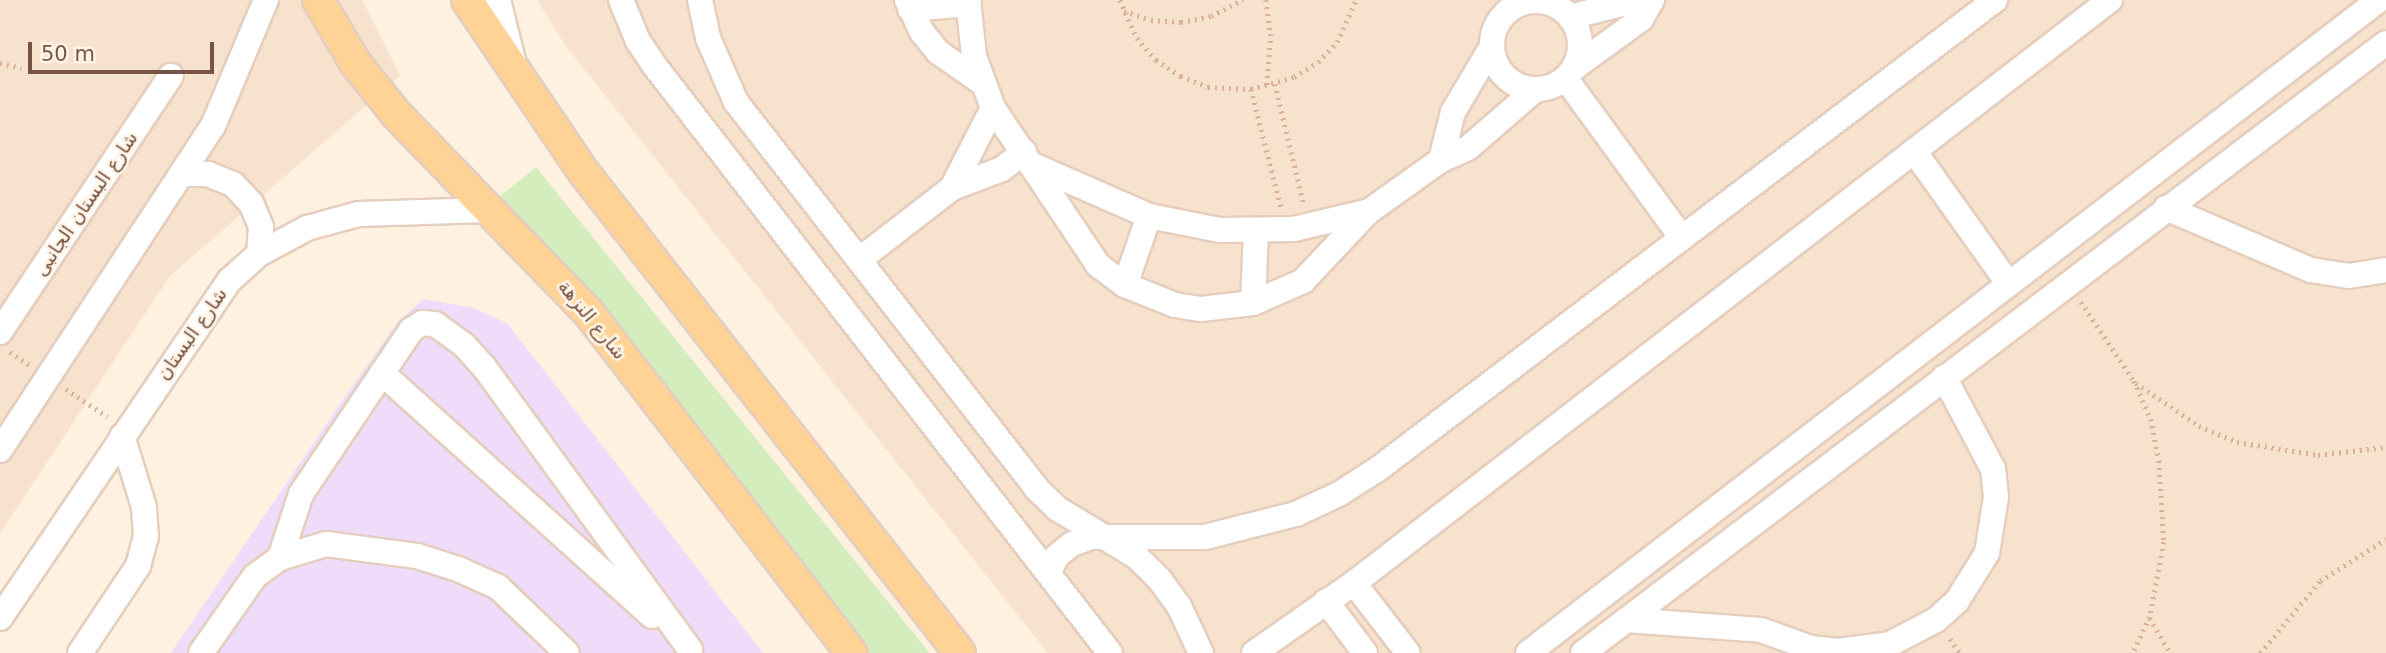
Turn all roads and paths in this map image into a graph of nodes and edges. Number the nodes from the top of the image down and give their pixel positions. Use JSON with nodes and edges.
{"nodes":[{"id":1,"x":266,"y":0,"type":"edge"},
{"id":2,"x":318,"y":0,"type":"edge"},
{"id":3,"x":467,"y":0,"type":"edge"},
{"id":4,"x":498,"y":0,"type":"edge"},
{"id":5,"x":621,"y":0,"type":"edge"},
{"id":6,"x":700,"y":0,"type":"edge"},
{"id":7,"x":1120,"y":0,"type":"edge"},
{"id":8,"x":1243,"y":0,"type":"edge"},
{"id":9,"x":1266,"y":0,"type":"edge"},
{"id":10,"x":1356,"y":0,"type":"edge"},
{"id":11,"x":1501,"y":0,"type":"edge"},
{"id":12,"x":1637,"y":0,"type":"edge"},
{"id":13,"x":1652,"y":0,"type":"edge"},
{"id":14,"x":1995,"y":0,"type":"edge"},
{"id":15,"x":2110,"y":0,"type":"edge"},
{"id":16,"x":2379,"y":0,"type":"edge"},
{"id":17,"x":968,"y":2,"type":"edge"},
{"id":18,"x":908,"y":4,"type":"edge"},
{"id":19,"x":1558,"y":7,"type":"edge"},
{"id":20,"x":1123,"y":11,"type":"junction"},
{"id":21,"x":1493,"y":37,"type":"junction"},
{"id":22,"x":2386,"y":43,"type":"edge"},
{"id":23,"x":0,"y":63,"type":"edge"},
{"id":24,"x":21,"y":68,"type":"dead end"},
{"id":25,"x":1570,"y":73,"type":"junction"},
{"id":26,"x":172,"y":76,"type":"dead end"},
{"id":27,"x":518,"y":78,"type":"junction"},
{"id":28,"x":981,"y":82,"type":"junction"},
{"id":29,"x":1275,"y":84,"type":"junction"},
{"id":30,"x":1267,"y":87,"type":"junction"},
{"id":31,"x":1251,"y":89,"type":"junction"},
{"id":32,"x":1535,"y":90,"type":"junction"},
{"id":33,"x":993,"y":108,"type":"junction"},
{"id":34,"x":1914,"y":151,"type":"junction"},
{"id":35,"x":1029,"y":159,"type":"junction"},
{"id":36,"x":1441,"y":160,"type":"junction"},
{"id":37,"x":182,"y":174,"type":"junction"},
{"id":38,"x":952,"y":188,"type":"junction"},
{"id":39,"x":2166,"y":208,"type":"junction"},
{"id":40,"x":488,"y":210,"type":"junction"},
{"id":41,"x":1368,"y":212,"type":"junction"},
{"id":42,"x":1149,"y":216,"type":"junction"},
{"id":43,"x":1298,"y":228,"type":"junction"},
{"id":44,"x":1256,"y":231,"type":"junction"},
{"id":45,"x":1682,"y":238,"type":"junction"},
{"id":46,"x":260,"y":254,"type":"junction"},
{"id":47,"x":859,"y":260,"type":"junction"},
{"id":48,"x":2386,"y":270,"type":"edge"},
{"id":49,"x":2069,"y":282,"type":"junction"},
{"id":50,"x":2009,"y":284,"type":"junction"},
{"id":51,"x":1125,"y":285,"type":"junction"},
{"id":52,"x":1253,"y":303,"type":"junction"},
{"id":53,"x":0,"y":332,"type":"edge"},
{"id":54,"x":382,"y":373,"type":"junction"},
{"id":55,"x":1944,"y":377,"type":"junction"},
{"id":56,"x":2134,"y":381,"type":"junction"},
{"id":57,"x":122,"y":436,"type":"junction"},
{"id":58,"x":2,"y":441,"type":"edge"},
{"id":59,"x":2386,"y":447,"type":"edge"},
{"id":60,"x":1111,"y":538,"type":"junction"},
{"id":61,"x":2386,"y":539,"type":"edge"},
{"id":62,"x":280,"y":558,"type":"junction"},
{"id":63,"x":1048,"y":573,"type":"junction"},
{"id":64,"x":1354,"y":583,"type":"junction"},
{"id":65,"x":1326,"y":601,"type":"junction"},
{"id":66,"x":2150,"y":617,"type":"junction"},
{"id":67,"x":0,"y":618,"type":"edge"},
{"id":68,"x":1626,"y":620,"type":"junction"},
{"id":69,"x":691,"y":652,"type":"edge"},
{"id":70,"x":80,"y":653,"type":"edge"},
{"id":71,"x":201,"y":653,"type":"edge"},
{"id":72,"x":567,"y":653,"type":"edge"},
{"id":73,"x":852,"y":653,"type":"edge"},
{"id":74,"x":960,"y":653,"type":"edge"},
{"id":75,"x":1110,"y":653,"type":"edge"},
{"id":76,"x":1201,"y":653,"type":"edge"},
{"id":77,"x":1254,"y":653,"type":"edge"},
{"id":78,"x":1365,"y":653,"type":"edge"},
{"id":79,"x":1408,"y":653,"type":"edge"},
{"id":80,"x":1528,"y":653,"type":"edge"},
{"id":81,"x":1583,"y":653,"type":"edge"},
{"id":82,"x":2133,"y":653,"type":"edge"},
{"id":83,"x":2170,"y":653,"type":"edge"},
{"id":84,"x":2260,"y":653,"type":"edge"}],
"edges":[{"from":1,"to":37,"type":"street"},
{"from":2,"to":40,"type":"main road","name":"شارع النزهة"},
{"from":3,"to":27,"type":"main road"},
{"from":4,"to":27,"type":"street"},
{"from":5,"to":63,"type":"street"},
{"from":6,"to":47,"type":"street"},
{"from":7,"to":20,"type":"path"},
{"from":8,"to":20,"type":"path"},
{"from":9,"to":30,"type":"path"},
{"from":10,"to":29,"type":"path"},
{"from":11,"to":21,"type":"street"},
{"from":12,"to":19,"type":"street"},
{"from":13,"to":25,"type":"street"},
{"from":14,"to":45,"type":"street"},
{"from":15,"to":34,"type":"street"},
{"from":16,"to":50,"type":"street"},
{"from":17,"to":18,"type":"street"},
{"from":17,"to":28,"type":"street"},
{"from":18,"to":28,"type":"street"},
{"from":19,"to":21,"type":"street"},
{"from":19,"to":25,"type":"street"},
{"from":20,"to":31,"type":"path"},
{"from":21,"to":32,"type":"street"},
{"from":21,"to":36,"type":"street"},
{"from":22,"to":39,"type":"street"},
{"from":23,"to":24,"type":"path"},
{"from":25,"to":32,"type":"street"},
{"from":25,"to":45,"type":"street"},
{"from":26,"to":53,"type":"street","name":"شارع البستان الجانبى"},
{"from":27,"to":74,"type":"main road"},
{"from":28,"to":33,"type":"street"},
{"from":29,"to":30,"type":"path"},
{"from":29,"to":43,"type":"path"},
{"from":30,"to":31,"type":"path"},
{"from":31,"to":43,"type":"path"},
{"from":32,"to":36,"type":"street"},
{"from":33,"to":35,"type":"street"},
{"from":33,"to":38,"type":"street"},
{"from":34,"to":50,"type":"street"},
{"from":34,"to":64,"type":"street"},
{"from":35,"to":38,"type":"street"},
{"from":35,"to":42,"type":"street"},
{"from":35,"to":51,"type":"street"},
{"from":36,"to":41,"type":"street"},
{"from":37,"to":46,"type":"street"},
{"from":37,"to":58,"type":"street"},
{"from":38,"to":47,"type":"street"},
{"from":39,"to":48,"type":"street"},
{"from":39,"to":49,"type":"street"},
{"from":40,"to":46,"type":"street","name":"شارع البستان"},
{"from":40,"to":73,"type":"main road","name":"شارع النزهة"},
{"from":41,"to":43,"type":"street"},
{"from":41,"to":52,"type":"street"},
{"from":42,"to":44,"type":"street"},
{"from":42,"to":51,"type":"street"},
{"from":43,"to":44,"type":"street"},
{"from":44,"to":52,"type":"street"},
{"from":45,"to":60,"type":"street"},
{"from":46,"to":57,"type":"street","name":"شارع البستان"},
{"from":47,"to":60,"type":"street"},
{"from":49,"to":55,"type":"street"},
{"from":49,"to":56,"type":"path"},
{"from":50,"to":80,"type":"street"},
{"from":51,"to":52,"type":"street"},
{"from":54,"to":62,"type":"street"},
{"from":54,"to":69,"type":"street"},
{"from":54,"to":69,"type":"street"},
{"from":55,"to":68,"type":"street"},
{"from":55,"to":68,"type":"street"},
{"from":56,"to":59,"type":"path"},
{"from":56,"to":66,"type":"path"},
{"from":57,"to":67,"type":"street","name":"شارع البستان"},
{"from":57,"to":70,"type":"street"},
{"from":60,"to":63,"type":"street"},
{"from":60,"to":76,"type":"street"},
{"from":61,"to":84,"type":"path"},
{"from":62,"to":71,"type":"street"},
{"from":62,"to":72,"type":"street"},
{"from":63,"to":75,"type":"street"},
{"from":64,"to":65,"type":"street"},
{"from":64,"to":79,"type":"street"},
{"from":65,"to":77,"type":"street"},
{"from":65,"to":78,"type":"street"},
{"from":66,"to":82,"type":"path"},
{"from":66,"to":83,"type":"path"},
{"from":68,"to":81,"type":"street"}]}
